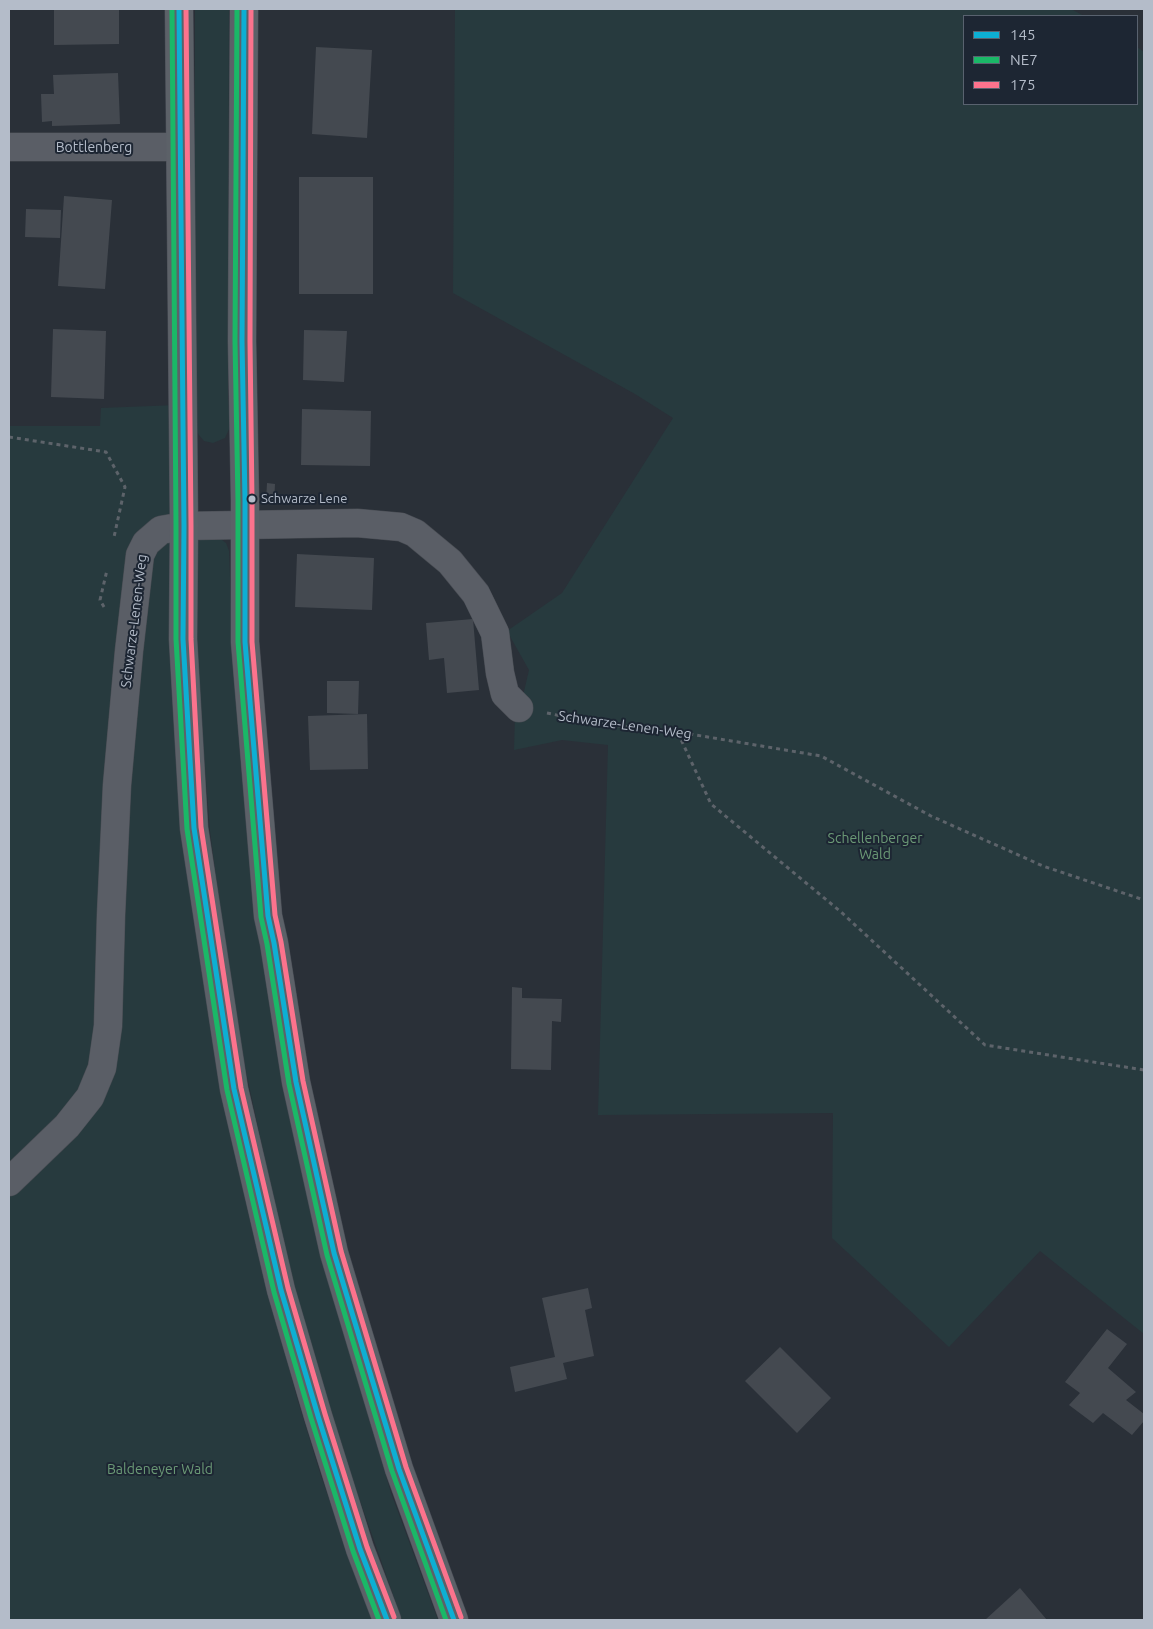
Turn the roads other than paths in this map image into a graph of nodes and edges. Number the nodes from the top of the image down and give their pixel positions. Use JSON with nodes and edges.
{"nodes":[{"id":1,"x":179,"y":9,"type":"edge"},
{"id":2,"x":244,"y":9,"type":"edge"},
{"id":3,"x":9,"y":147,"type":"edge"},
{"id":4,"x":180,"y":147,"type":"junction"},
{"id":5,"x":245,"y":524,"type":"junction"},
{"id":6,"x":184,"y":526,"type":"junction"},
{"id":7,"x":519,"y":708,"type":"road end"},
{"id":8,"x":9,"y":1182,"type":"edge"},
{"id":9,"x":388,"y":1620,"type":"edge"},
{"id":10,"x":454,"y":1620,"type":"edge"}],
"edges":[{"from":1,"to":4,"type":"main road"},
{"from":2,"to":5,"type":"main road"},
{"from":3,"to":4,"type":"street","name":"Bottlenberg"},
{"from":4,"to":6,"type":"main road"},
{"from":5,"to":6,"type":"street","name":"Schwarze-Lenen-Weg"},
{"from":5,"to":7,"type":"street","name":"Schwarze-Lenen-Weg"},
{"from":5,"to":10,"type":"main road"},
{"from":6,"to":8,"type":"street","name":"Schwarze-Lenen-Weg"},
{"from":6,"to":9,"type":"main road"}]}
